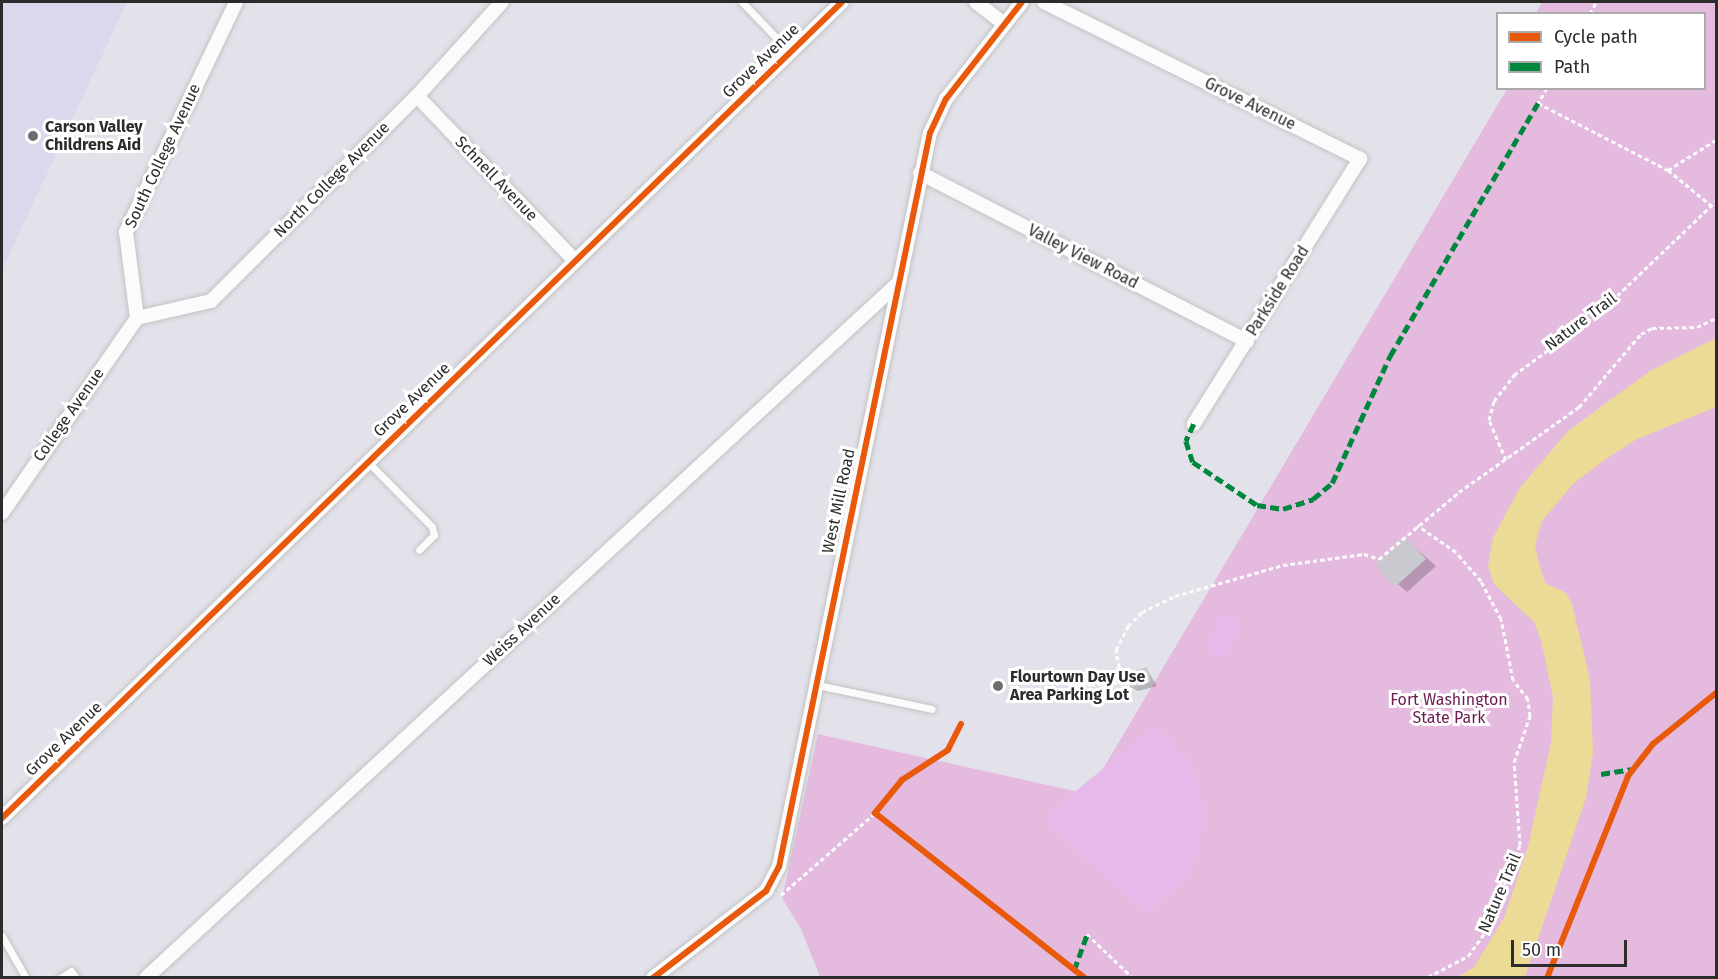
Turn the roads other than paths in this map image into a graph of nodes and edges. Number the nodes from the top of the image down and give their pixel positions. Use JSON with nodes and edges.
{"nodes":[{"id":1,"x":236,"y":2,"type":"edge"},
{"id":2,"x":502,"y":2,"type":"edge"},
{"id":3,"x":742,"y":2,"type":"edge"},
{"id":4,"x":842,"y":2,"type":"edge"},
{"id":5,"x":976,"y":2,"type":"edge"},
{"id":6,"x":1022,"y":2,"type":"edge"},
{"id":7,"x":1044,"y":2,"type":"edge"},
{"id":8,"x":1004,"y":24,"type":"junction"},
{"id":9,"x":790,"y":52,"type":"junction"},
{"id":10,"x":417,"y":96,"type":"junction"},
{"id":11,"x":1360,"y":159,"type":"joint"},
{"id":12,"x":920,"y":173,"type":"junction"},
{"id":13,"x":575,"y":261,"type":"junction"},
{"id":14,"x":898,"y":283,"type":"junction"},
{"id":15,"x":137,"y":318,"type":"junction"},
{"id":16,"x":1247,"y":341,"type":"junction"},
{"id":17,"x":1194,"y":424,"type":"dead end"},
{"id":18,"x":368,"y":462,"type":"junction"},
{"id":19,"x":2,"y":513,"type":"edge"},
{"id":20,"x":419,"y":550,"type":"dead end"},
{"id":21,"x":814,"y":685,"type":"junction"},
{"id":22,"x":932,"y":709,"type":"dead end"},
{"id":23,"x":2,"y":818,"type":"edge"},
{"id":24,"x":3,"y":940,"type":"edge"},
{"id":25,"x":26,"y":978,"type":"edge"},
{"id":26,"x":60,"y":978,"type":"edge"},
{"id":27,"x":76,"y":978,"type":"edge"},
{"id":28,"x":146,"y":978,"type":"edge"},
{"id":29,"x":653,"y":978,"type":"edge"}],
"edges":[{"from":1,"to":15,"type":"street","name":"South College Avenue"},
{"from":2,"to":10,"type":"street","name":"North College Avenue"},
{"from":3,"to":9,"type":"lane"},
{"from":4,"to":9,"type":"street","name":"Grove Avenue"},
{"from":5,"to":8,"type":"street"},
{"from":6,"to":8,"type":"street","name":"West Mill Road"},
{"from":7,"to":11,"type":"street","name":"Grove Avenue"},
{"from":8,"to":12,"type":"street","name":"West Mill Road"},
{"from":9,"to":13,"type":"street","name":"Grove Avenue"},
{"from":10,"to":13,"type":"street","name":"Schnell Avenue"},
{"from":10,"to":15,"type":"street","name":"North College Avenue"},
{"from":11,"to":16,"type":"street","name":"Parkside Road"},
{"from":12,"to":14,"type":"street","name":"West Mill Road"},
{"from":12,"to":16,"type":"street","name":"Valley View Road"},
{"from":13,"to":18,"type":"street","name":"Grove Avenue"},
{"from":14,"to":21,"type":"street","name":"West Mill Road"},
{"from":14,"to":28,"type":"street","name":"Weiss Avenue"},
{"from":15,"to":19,"type":"street","name":"College Avenue"},
{"from":16,"to":17,"type":"street","name":"Parkside Road"},
{"from":18,"to":20,"type":"lane"},
{"from":18,"to":23,"type":"street","name":"Grove Avenue"},
{"from":21,"to":22,"type":"lane"},
{"from":21,"to":29,"type":"street","name":"West Mill Road"},
{"from":24,"to":25,"type":"lane"},
{"from":26,"to":27,"type":"lane"}]}
